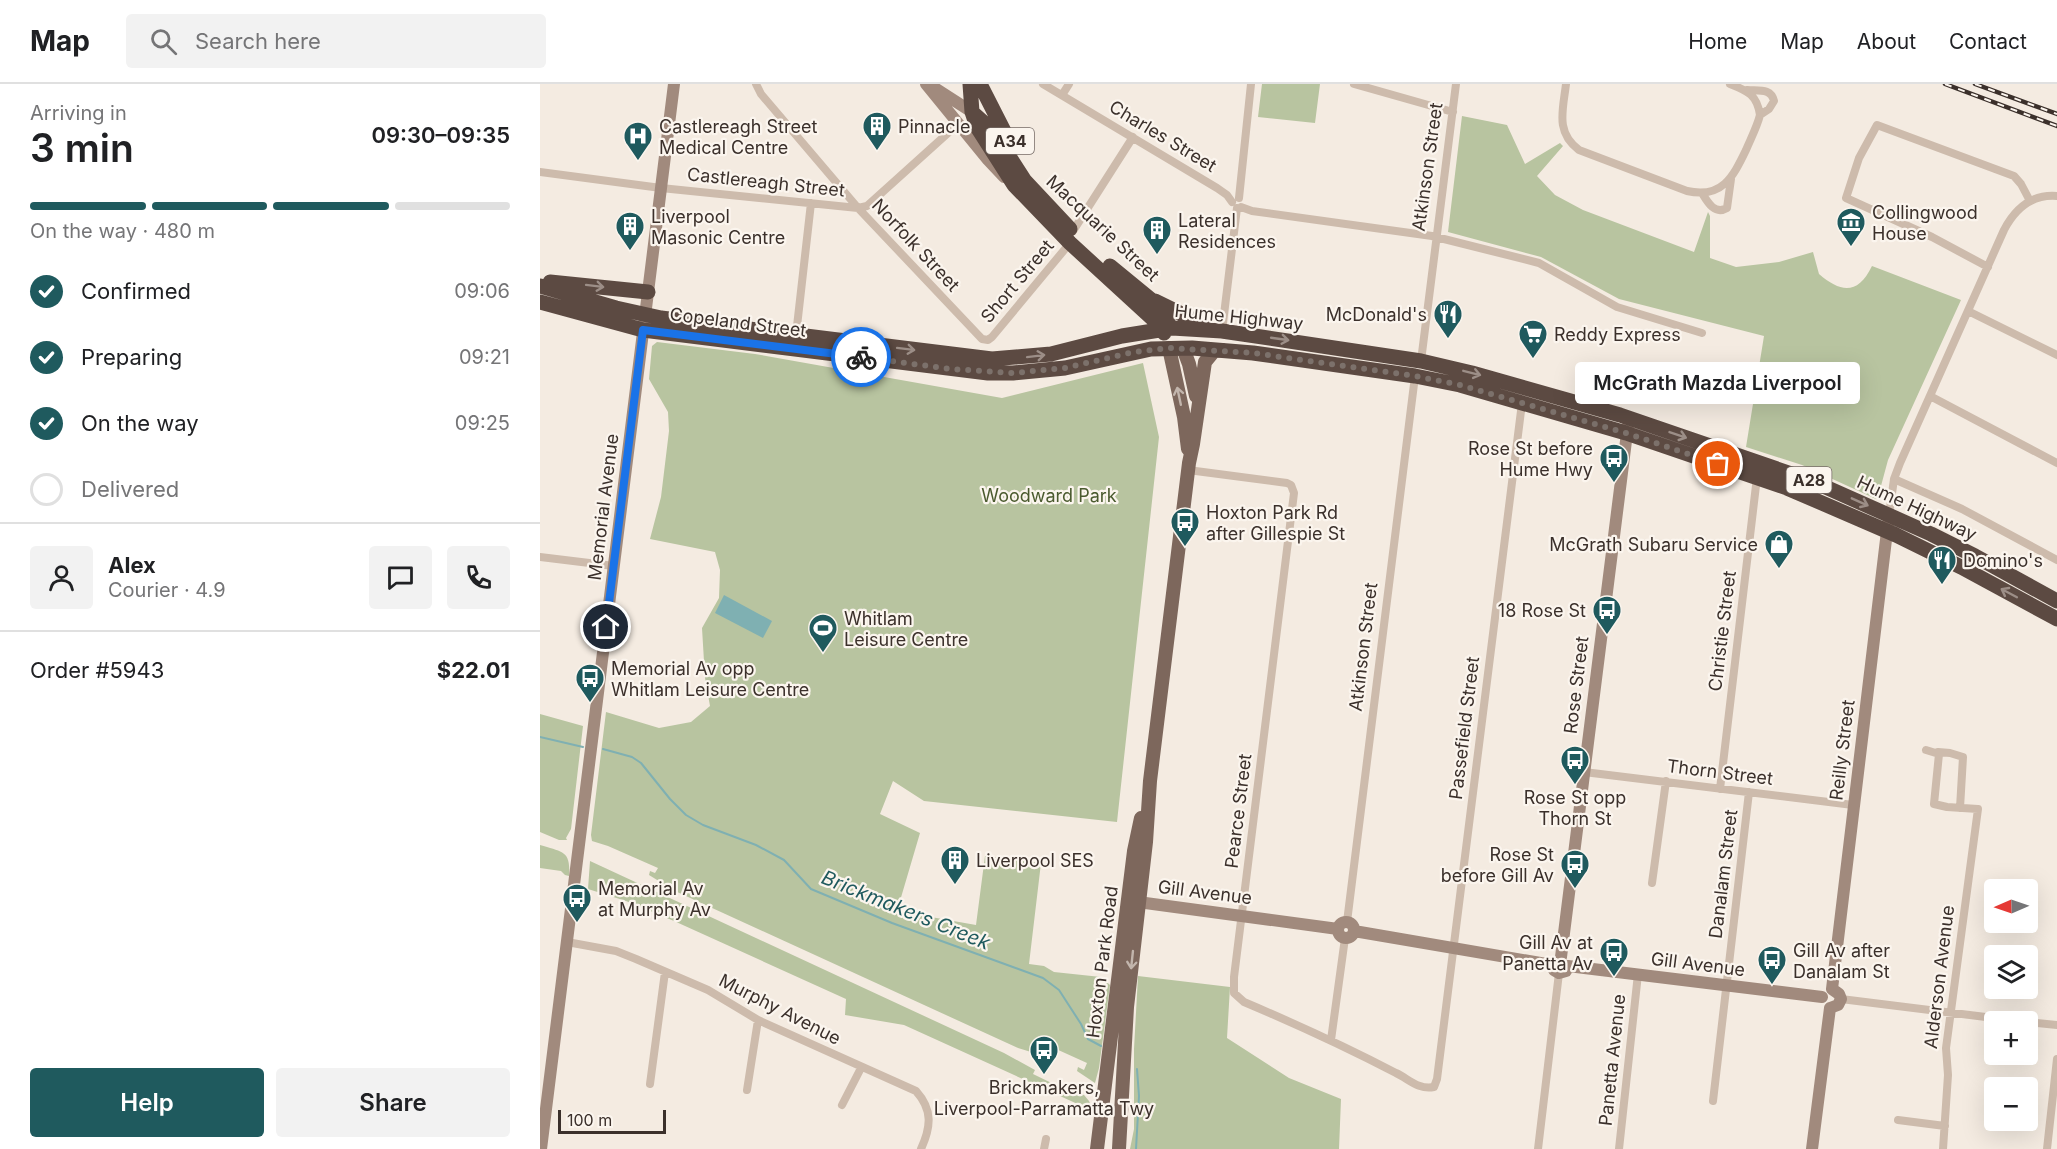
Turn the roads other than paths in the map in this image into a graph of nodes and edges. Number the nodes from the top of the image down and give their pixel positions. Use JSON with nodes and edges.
{"nodes":[{"id":1,"x":674,"y":84,"type":"edge"},
{"id":2,"x":681,"y":84,"type":"edge"},
{"id":3,"x":756,"y":84,"type":"edge"},
{"id":4,"x":928,"y":84,"type":"edge"},
{"id":5,"x":970,"y":84,"type":"edge"},
{"id":6,"x":980,"y":84,"type":"edge"},
{"id":7,"x":1043,"y":84,"type":"edge"},
{"id":8,"x":1069,"y":84,"type":"edge"},
{"id":9,"x":1251,"y":84,"type":"edge"},
{"id":10,"x":1354,"y":84,"type":"edge"},
{"id":11,"x":1456,"y":84,"type":"edge"},
{"id":12,"x":1566,"y":84,"type":"edge"},
{"id":13,"x":1730,"y":84,"type":"edge"},
{"id":14,"x":1747,"y":90,"type":"junction"},
{"id":15,"x":1062,"y":95,"type":"junction"},
{"id":16,"x":671,"y":101,"type":"junction"},
{"id":17,"x":972,"y":112,"type":"junction"},
{"id":18,"x":1453,"y":112,"type":"junction"},
{"id":19,"x":1760,"y":115,"type":"junction"},
{"id":20,"x":957,"y":124,"type":"junction"},
{"id":21,"x":1133,"y":137,"type":"junction"},
{"id":22,"x":540,"y":172,"type":"edge"},
{"id":23,"x":1731,"y":179,"type":"junction"},
{"id":24,"x":1014,"y":185,"type":"junction"},
{"id":25,"x":661,"y":188,"type":"junction"},
{"id":26,"x":1702,"y":193,"type":"junction"},
{"id":27,"x":2057,"y":196,"type":"edge"},
{"id":28,"x":1040,"y":198,"type":"junction"},
{"id":29,"x":2030,"y":201,"type":"junction"},
{"id":30,"x":811,"y":203,"type":"junction"},
{"id":31,"x":1237,"y":204,"type":"junction"},
{"id":32,"x":858,"y":208,"type":"junction"},
{"id":33,"x":1072,"y":237,"type":"junction"},
{"id":34,"x":1436,"y":237,"type":"junction"},
{"id":35,"x":1988,"y":267,"type":"junction"},
{"id":36,"x":541,"y":291,"type":"edge"},
{"id":37,"x":648,"y":292,"type":"junction"},
{"id":38,"x":1149,"y":298,"type":"junction"},
{"id":39,"x":1132,"y":300,"type":"junction"},
{"id":40,"x":1968,"y":311,"type":"junction"},
{"id":41,"x":644,"y":322,"type":"junction"},
{"id":42,"x":1167,"y":328,"type":"junction"},
{"id":43,"x":1218,"y":331,"type":"junction"},
{"id":44,"x":1702,"y":333,"type":"dead end"},
{"id":45,"x":796,"y":335,"type":"junction"},
{"id":46,"x":1122,"y":336,"type":"junction"},
{"id":47,"x":988,"y":340,"type":"joint"},
{"id":48,"x":1176,"y":348,"type":"junction"},
{"id":49,"x":1224,"y":350,"type":"junction"},
{"id":50,"x":2057,"y":356,"type":"edge"},
{"id":51,"x":1418,"y":369,"type":"junction"},
{"id":52,"x":1930,"y":396,"type":"junction"},
{"id":53,"x":1522,"y":403,"type":"junction"},
{"id":54,"x":1197,"y":422,"type":"junction"},
{"id":55,"x":1628,"y":425,"type":"junction"},
{"id":56,"x":2057,"y":463,"type":"edge"},
{"id":57,"x":1188,"y":467,"type":"junction"},
{"id":58,"x":1757,"y":477,"type":"junction"},
{"id":59,"x":1894,"y":479,"type":"junction"},
{"id":60,"x":1889,"y":515,"type":"junction"},
{"id":61,"x":1887,"y":532,"type":"junction"},
{"id":62,"x":540,"y":557,"type":"edge"},
{"id":63,"x":2057,"y":560,"type":"edge"},
{"id":64,"x":614,"y":566,"type":"junction"},
{"id":65,"x":2057,"y":601,"type":"edge"},
{"id":66,"x":2057,"y":619,"type":"edge"},
{"id":67,"x":1926,"y":750,"type":"dead end"},
{"id":68,"x":1938,"y":752,"type":"junction"},
{"id":69,"x":1584,"y":772,"type":"junction"},
{"id":70,"x":1666,"y":781,"type":"junction"},
{"id":71,"x":1719,"y":789,"type":"junction"},
{"id":72,"x":1749,"y":792,"type":"junction"},
{"id":73,"x":1853,"y":805,"type":"junction"},
{"id":74,"x":1960,"y":808,"type":"junction"},
{"id":75,"x":1652,"y":883,"type":"dead end"},
{"id":76,"x":1131,"y":900,"type":"junction"},
{"id":77,"x":1241,"y":914,"type":"junction"},
{"id":78,"x":1346,"y":930,"type":"junction"},
{"id":79,"x":567,"y":942,"type":"junction"},
{"id":80,"x":1453,"y":948,"type":"junction"},
{"id":81,"x":1560,"y":965,"type":"junction"},
{"id":82,"x":665,"y":972,"type":"junction"},
{"id":83,"x":1638,"y":974,"type":"junction"},
{"id":84,"x":1727,"y":986,"type":"junction"},
{"id":85,"x":1828,"y":998,"type":"junction"},
{"id":86,"x":1841,"y":999,"type":"joint"},
{"id":87,"x":1950,"y":1012,"type":"junction"},
{"id":88,"x":1984,"y":1016,"type":"edge"},
{"id":89,"x":758,"y":1020,"type":"junction"},
{"id":90,"x":2038,"y":1023,"type":"edge"},
{"id":91,"x":2057,"y":1025,"type":"edge"},
{"id":92,"x":1331,"y":1040,"type":"junction"},
{"id":93,"x":1439,"y":1058,"type":"joint"},
{"id":94,"x":2057,"y":1059,"type":"edge"},
{"id":95,"x":861,"y":1068,"type":"junction"},
{"id":96,"x":650,"y":1084,"type":"dead end"},
{"id":97,"x":747,"y":1090,"type":"dead end"},
{"id":98,"x":1713,"y":1101,"type":"dead end"},
{"id":99,"x":842,"y":1105,"type":"dead end"},
{"id":100,"x":1898,"y":1120,"type":"dead end"},
{"id":101,"x":1945,"y":1126,"type":"junction"},
{"id":102,"x":1046,"y":1139,"type":"dead end"},
{"id":103,"x":541,"y":1145,"type":"edge"},
{"id":104,"x":921,"y":1149,"type":"edge"},
{"id":105,"x":1044,"y":1149,"type":"edge"},
{"id":106,"x":1097,"y":1149,"type":"edge"},
{"id":107,"x":1119,"y":1149,"type":"edge"},
{"id":108,"x":1538,"y":1149,"type":"edge"},
{"id":109,"x":1619,"y":1149,"type":"edge"},
{"id":110,"x":1812,"y":1149,"type":"edge"},
{"id":111,"x":1943,"y":1149,"type":"edge"},
{"id":112,"x":2047,"y":1149,"type":"edge"}],
"edges":[{"from":1,"to":16,"type":"street","name":"Memorial Avenue"},
{"from":2,"to":16,"type":"street"},
{"from":3,"to":32,"type":"street","name":"Norfolk Street"},
{"from":4,"to":17,"type":"street","name":"Macquarie Street"},
{"from":4,"to":20,"type":"street","name":"Macquarie Street"},
{"from":5,"to":17,"type":"highway","number":"A34"},
{"from":6,"to":28,"type":"highway","number":"A34"},
{"from":7,"to":15,"type":"street","name":"Charles Street"},
{"from":8,"to":15,"type":"street"},
{"from":9,"to":31,"type":"street"},
{"from":10,"to":18,"type":"street"},
{"from":11,"to":18,"type":"street","name":"Atkinson Street"},
{"from":12,"to":26,"type":"street"},
{"from":13,"to":14,"type":"street"},
{"from":14,"to":19,"type":"street"},
{"from":14,"to":19,"type":"street"},
{"from":15,"to":21,"type":"street","name":"Charles Street"},
{"from":16,"to":25,"type":"street","name":"Memorial Avenue"},
{"from":17,"to":24,"type":"highway","number":"A34"},
{"from":17,"to":28,"type":"highway","name":"Macquarie Street"},
{"from":18,"to":34,"type":"street","name":"Atkinson Street"},
{"from":19,"to":23,"type":"street"},
{"from":20,"to":24,"type":"street","name":"Macquarie Street"},
{"from":20,"to":32,"type":"street","name":"Castlereagh Street"},
{"from":21,"to":31,"type":"street","name":"Charles Street"},
{"from":21,"to":33,"type":"street","name":"Short Street"},
{"from":22,"to":25,"type":"street","name":"Castlereagh Street"},
{"from":23,"to":26,"type":"street"},
{"from":23,"to":26,"type":"street"},
{"from":24,"to":33,"type":"highway","name":"Macquarie Street","number":"A34"},
{"from":25,"to":30,"type":"street","name":"Castlereagh Street"},
{"from":25,"to":37,"type":"street","name":"Memorial Avenue"},
{"from":27,"to":29,"type":"street"},
{"from":28,"to":33,"type":"highway","name":"Macquarie Street","number":"A34"},
{"from":29,"to":35,"type":"street"},
{"from":29,"to":35,"type":"street"},
{"from":30,"to":32,"type":"street","name":"Castlereagh Street"},
{"from":30,"to":45,"type":"street"},
{"from":31,"to":34,"type":"street","name":"Charles Street"},
{"from":31,"to":43,"type":"street"},
{"from":32,"to":47,"type":"street","name":"Norfolk Street"},
{"from":33,"to":38,"type":"highway","name":"Macquarie Street","number":"A34"},
{"from":33,"to":39,"type":"highway","name":"Macquarie Street","number":"A34"},
{"from":33,"to":47,"type":"street","name":"Short Street"},
{"from":34,"to":44,"type":"street","name":"Charles Street"},
{"from":34,"to":51,"type":"street","name":"Atkinson Street"},
{"from":35,"to":40,"type":"street"},
{"from":36,"to":37,"type":"highway","one_way":true},
{"from":36,"to":41,"type":"highway","name":"Copeland Street","number":"A28"},
{"from":37,"to":41,"type":"street","name":"Memorial Avenue"},
{"from":38,"to":42,"type":"highway","name":"Macquarie Street","number":"A34"},
{"from":38,"to":43,"type":"highway"},
{"from":39,"to":42,"type":"highway","name":"Macquarie Street","number":"A34"},
{"from":39,"to":46,"type":"highway"},
{"from":40,"to":50,"type":"street"},
{"from":40,"to":52,"type":"street"},
{"from":41,"to":45,"type":"highway","name":"Copeland Street","number":"A28"},
{"from":41,"to":48,"type":"highway","name":"Copeland Street","number":"A28"},
{"from":41,"to":64,"type":"street","name":"Memorial Avenue"},
{"from":42,"to":43,"type":"highway","name":"Hume Highway","number":"A28"},
{"from":42,"to":46,"type":"highway","name":"Copeland Street","number":"A28"},
{"from":42,"to":48,"type":"highway","number":"A34"},
{"from":43,"to":51,"type":"highway","name":"Hume Highway","number":"A28","one_way":true},
{"from":45,"to":46,"type":"highway","name":"Copeland Street","number":"A28","one_way":true},
{"from":48,"to":49,"type":"highway","name":"Hume Highway","number":"A28"},
{"from":48,"to":54,"type":"main road","name":"Hoxton Park Road"},
{"from":57,"to":48,"type":"main road","name":"Hoxton Park Road","one_way":true},
{"from":49,"to":51,"type":"highway","name":"Hume Highway","number":"A28"},
{"from":49,"to":54,"type":"main road","name":"Hoxton Park Road"},
{"from":51,"to":53,"type":"highway","name":"Hume Highway","number":"A28"},
{"from":51,"to":55,"type":"highway","name":"Hume Highway","number":"A28","one_way":true},
{"from":51,"to":78,"type":"street","name":"Atkinson Street"},
{"from":52,"to":56,"type":"street"},
{"from":52,"to":59,"type":"street"},
{"from":53,"to":55,"type":"highway","name":"Hume Highway","number":"A28"},
{"from":53,"to":80,"type":"street","name":"Passefield Street"},
{"from":54,"to":57,"type":"main road","name":"Hoxton Park Road"},
{"from":55,"to":58,"type":"highway","name":"Hume Highway","number":"A28"},
{"from":55,"to":60,"type":"highway","name":"Hume Highway","number":"A28","one_way":true},
{"from":55,"to":69,"type":"street","name":"Rose Street"},
{"from":57,"to":76,"type":"main road","name":"Hoxton Park Road"},
{"from":57,"to":77,"type":"street","name":"Pearce Street"},
{"from":58,"to":61,"type":"highway","name":"Hume Highway","number":"A28"},
{"from":58,"to":71,"type":"street","name":"Christie Street"},
{"from":59,"to":60,"type":"street"},
{"from":59,"to":63,"type":"street"},
{"from":60,"to":61,"type":"street","name":"Reilly Street"},
{"from":60,"to":65,"type":"highway","name":"Hume Highway","number":"A28"},
{"from":66,"to":61,"type":"highway","name":"Hume Highway","number":"A28","one_way":true},
{"from":61,"to":73,"type":"street","name":"Reilly Street"},
{"from":62,"to":64,"type":"street"},
{"from":64,"to":79,"type":"street","name":"Memorial Avenue"},
{"from":67,"to":68,"type":"street"},
{"from":68,"to":74,"type":"street"},
{"from":68,"to":74,"type":"street"},
{"from":69,"to":70,"type":"street","name":"Thorn Street"},
{"from":69,"to":81,"type":"street","name":"Rose Street"},
{"from":70,"to":71,"type":"street","name":"Thorn Street"},
{"from":70,"to":75,"type":"street"},
{"from":71,"to":72,"type":"street","name":"Thorn Street"},
{"from":72,"to":73,"type":"street","name":"Thorn Street"},
{"from":72,"to":84,"type":"street","name":"Danalam Street"},
{"from":73,"to":85,"type":"street","name":"Reilly Street"},
{"from":74,"to":87,"type":"street","name":"Alderson Avenue"},
{"from":76,"to":77,"type":"street","name":"Gill Avenue"},
{"from":76,"to":106,"type":"main road","name":"Hoxton Park Road"},
{"from":76,"to":107,"type":"main road","name":"Hoxton Park Road","one_way":true},
{"from":77,"to":78,"type":"street","name":"Gill Avenue"},
{"from":77,"to":92,"type":"street","name":"Pearce Street"},
{"from":78,"to":80,"type":"street","name":"Gill Avenue"},
{"from":78,"to":92,"type":"street","name":"Atkinson Street"},
{"from":79,"to":82,"type":"street","name":"Murphy Avenue"},
{"from":79,"to":103,"type":"street","name":"Memorial Avenue"},
{"from":80,"to":81,"type":"street","name":"Gill Avenue"},
{"from":80,"to":93,"type":"street","name":"Passefield Street"},
{"from":81,"to":83,"type":"street","name":"Gill Avenue"},
{"from":81,"to":108,"type":"street","name":"Rose Street"},
{"from":82,"to":89,"type":"street","name":"Murphy Avenue"},
{"from":82,"to":96,"type":"street"},
{"from":83,"to":84,"type":"street","name":"Gill Avenue"},
{"from":83,"to":109,"type":"street","name":"Panetta Avenue"},
{"from":84,"to":85,"type":"street","name":"Gill Avenue"},
{"from":84,"to":98,"type":"street","name":"Danalam Street"},
{"from":85,"to":86,"type":"street"},
{"from":85,"to":110,"type":"street","name":"Reilly Street"},
{"from":86,"to":87,"type":"street"},
{"from":87,"to":88,"type":"street"},
{"from":87,"to":101,"type":"street","name":"Alderson Avenue"},
{"from":89,"to":95,"type":"street","name":"Murphy Avenue"},
{"from":89,"to":97,"type":"street"},
{"from":90,"to":91,"type":"street"},
{"from":92,"to":93,"type":"street","name":"Pearce Street"},
{"from":94,"to":112,"type":"street"},
{"from":95,"to":99,"type":"street"},
{"from":95,"to":104,"type":"street","name":"Murphy Avenue"},
{"from":100,"to":101,"type":"street"},
{"from":101,"to":111,"type":"street","name":"Alderson Avenue"},
{"from":102,"to":105,"type":"street"}]}
